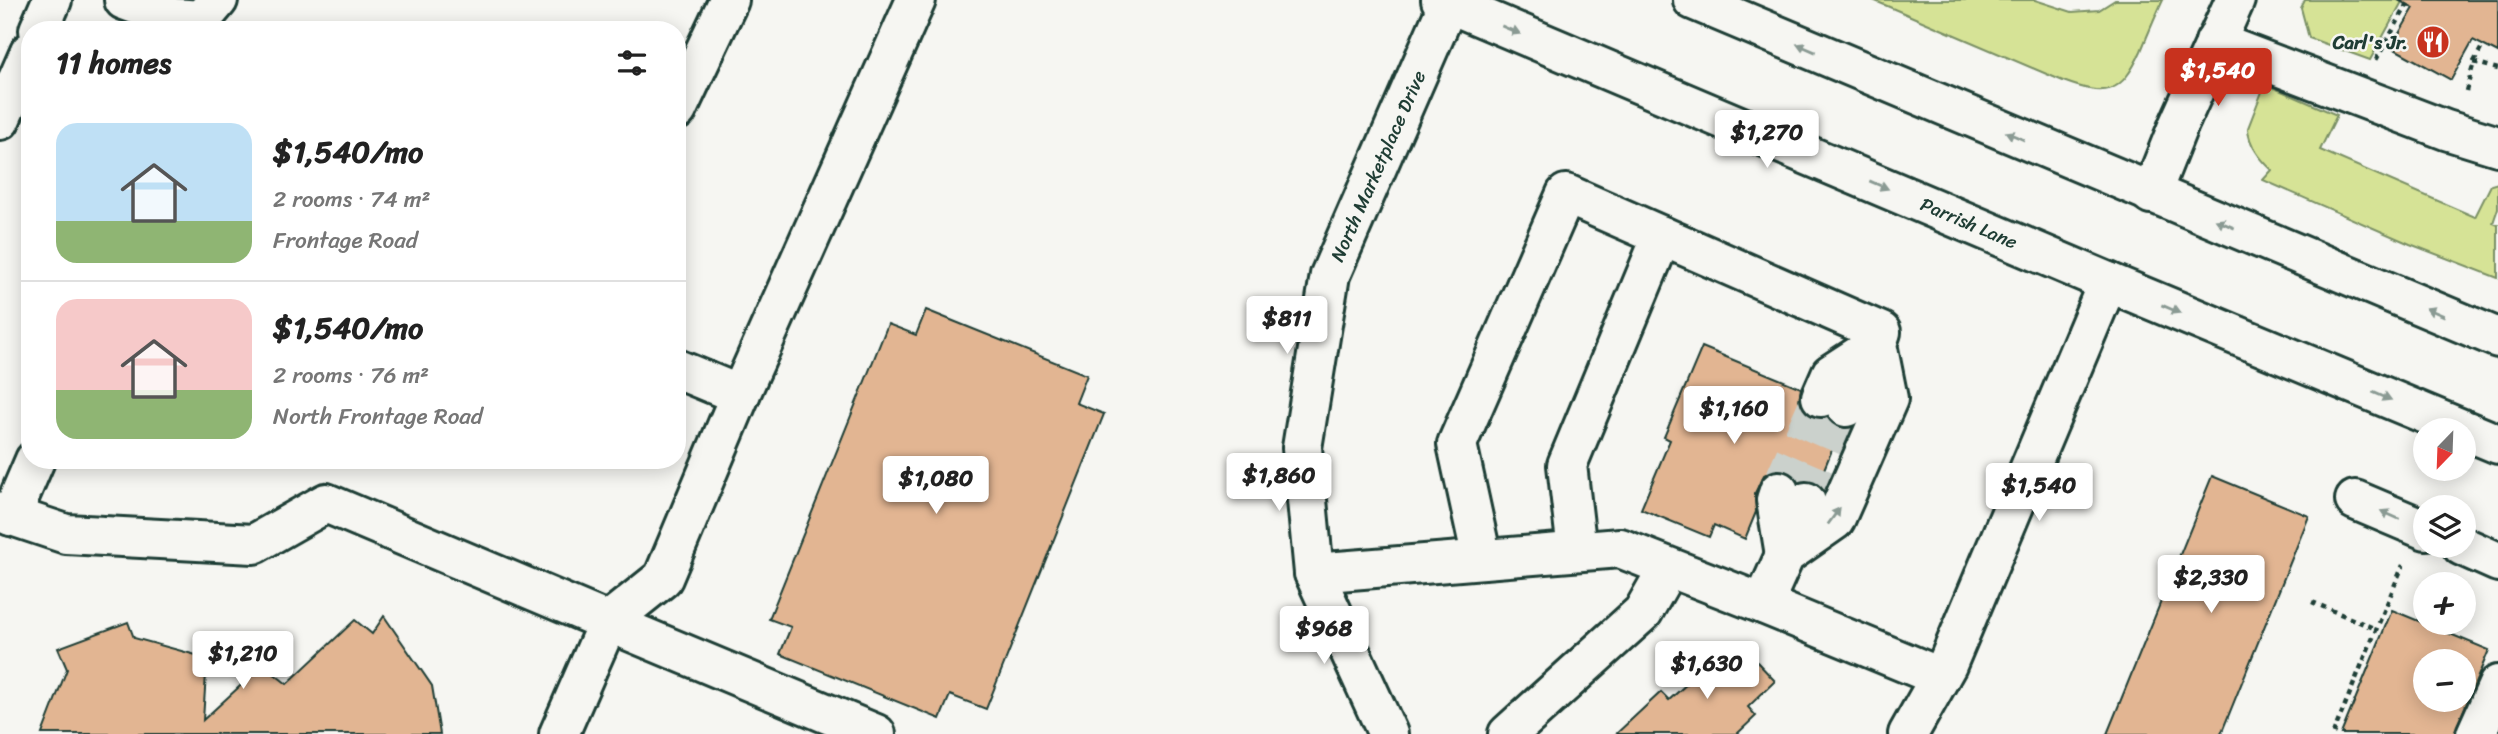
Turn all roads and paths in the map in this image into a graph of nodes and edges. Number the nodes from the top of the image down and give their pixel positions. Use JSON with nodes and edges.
{"nodes":[{"id":1,"x":52,"y":0,"type":"edge"},
{"id":2,"x":124,"y":0,"type":"edge"},
{"id":3,"x":729,"y":0,"type":"edge"},
{"id":4,"x":916,"y":0,"type":"edge"},
{"id":5,"x":1693,"y":0,"type":"edge"},
{"id":6,"x":2235,"y":0,"type":"edge"},
{"id":7,"x":2410,"y":0,"type":"edge"},
{"id":8,"x":1447,"y":1,"type":"edge"},
{"id":9,"x":215,"y":16,"type":"edge"},
{"id":10,"x":43,"y":21,"type":"edge"},
{"id":11,"x":2215,"y":42,"type":"junction"},
{"id":12,"x":2483,"y":45,"type":"dead end"},
{"id":13,"x":2474,"y":62,"type":"dead end"},
{"id":14,"x":2372,"y":67,"type":"dead end"},
{"id":15,"x":21,"y":76,"type":"edge"},
{"id":16,"x":686,"y":91,"type":"edge"},
{"id":17,"x":10,"y":106,"type":"edge"},
{"id":18,"x":2498,"y":146,"type":"edge"},
{"id":19,"x":2151,"y":194,"type":"junction"},
{"id":20,"x":1662,"y":236,"type":"junction"},
{"id":21,"x":2108,"y":282,"type":"junction"},
{"id":22,"x":1879,"y":338,"type":"junction"},
{"id":23,"x":2498,"y":338,"type":"edge"},
{"id":24,"x":686,"y":373,"type":"edge"},
{"id":25,"x":740,"y":395,"type":"junction"},
{"id":26,"x":1833,"y":402,"type":"tunnel mouth"},
{"id":27,"x":2498,"y":444,"type":"edge"},
{"id":28,"x":30,"y":469,"type":"edge"},
{"id":29,"x":1793,"y":497,"type":"tunnel mouth"},
{"id":30,"x":2355,"y":500,"type":"dead end"},
{"id":31,"x":6,"y":514,"type":"edge"},
{"id":32,"x":2413,"y":525,"type":"edge"},
{"id":33,"x":1577,"y":551,"type":"junction"},
{"id":34,"x":2476,"y":552,"type":"edge"},
{"id":35,"x":1785,"y":555,"type":"junction"},
{"id":36,"x":1482,"y":559,"type":"junction"},
{"id":37,"x":2498,"y":562,"type":"edge"},
{"id":38,"x":2403,"y":565,"type":"dead end"},
{"id":39,"x":1668,"y":568,"type":"junction"},
{"id":40,"x":1314,"y":573,"type":"junction"},
{"id":41,"x":2312,"y":602,"type":"dead end"},
{"id":42,"x":1763,"y":604,"type":"junction"},
{"id":43,"x":608,"y":622,"type":"junction"},
{"id":44,"x":2376,"y":628,"type":"junction"},
{"id":45,"x":1940,"y":677,"type":"junction"},
{"id":46,"x":2498,"y":685,"type":"edge"},
{"id":47,"x":559,"y":734,"type":"edge"},
{"id":48,"x":876,"y":734,"type":"edge"},
{"id":49,"x":1388,"y":734,"type":"edge"},
{"id":50,"x":1508,"y":734,"type":"edge"},
{"id":51,"x":1908,"y":734,"type":"edge"},
{"id":52,"x":2333,"y":734,"type":"edge"},
{"id":53,"x":2476,"y":734,"type":"edge"}],
"edges":[{"from":1,"to":10,"type":"main road"},
{"from":2,"to":9,"type":"main road"},
{"from":3,"to":16,"type":"main road"},
{"from":4,"to":25,"type":"main road"},
{"from":19,"to":5,"type":"main road","one_way":true},
{"from":6,"to":11,"type":"main road"},
{"from":7,"to":14,"type":"path"},
{"from":8,"to":21,"type":"main road","name":"Parrish Lane","one_way":true},
{"from":8,"to":40,"type":"main road","name":"North Marketplace Drive"},
{"from":11,"to":18,"type":"main road"},
{"from":11,"to":19,"type":"main road"},
{"from":12,"to":13,"type":"path"},
{"from":15,"to":17,"type":"main road"},
{"from":23,"to":19,"type":"main road","one_way":true},
{"from":20,"to":22,"type":"main road"},
{"from":20,"to":33,"type":"main road"},
{"from":20,"to":36,"type":"main road"},
{"from":21,"to":27,"type":"main road","name":"Parrish Lane","one_way":true},
{"from":21,"to":45,"type":"main road"},
{"from":22,"to":26,"type":"main road"},
{"from":35,"to":22,"type":"main road","one_way":true},
{"from":24,"to":25,"type":"main road"},
{"from":25,"to":43,"type":"main road"},
{"from":28,"to":31,"type":"main road"},
{"from":29,"to":35,"type":"main road"},
{"from":32,"to":30,"type":"main road","one_way":true},
{"from":31,"to":43,"type":"main road"},
{"from":33,"to":36,"type":"main road"},
{"from":33,"to":39,"type":"main road"},
{"from":34,"to":37,"type":"main road"},
{"from":35,"to":42,"type":"main road"},
{"from":36,"to":40,"type":"main road"},
{"from":38,"to":44,"type":"path"},
{"from":39,"to":42,"type":"main road"},
{"from":39,"to":50,"type":"main road"},
{"from":40,"to":49,"type":"main road","name":"North Marketplace Drive"},
{"from":41,"to":44,"type":"path"},
{"from":42,"to":45,"type":"main road"},
{"from":43,"to":47,"type":"main road"},
{"from":43,"to":48,"type":"main road"},
{"from":44,"to":52,"type":"path"},
{"from":45,"to":51,"type":"main road"},
{"from":46,"to":53,"type":"main road"}]}
